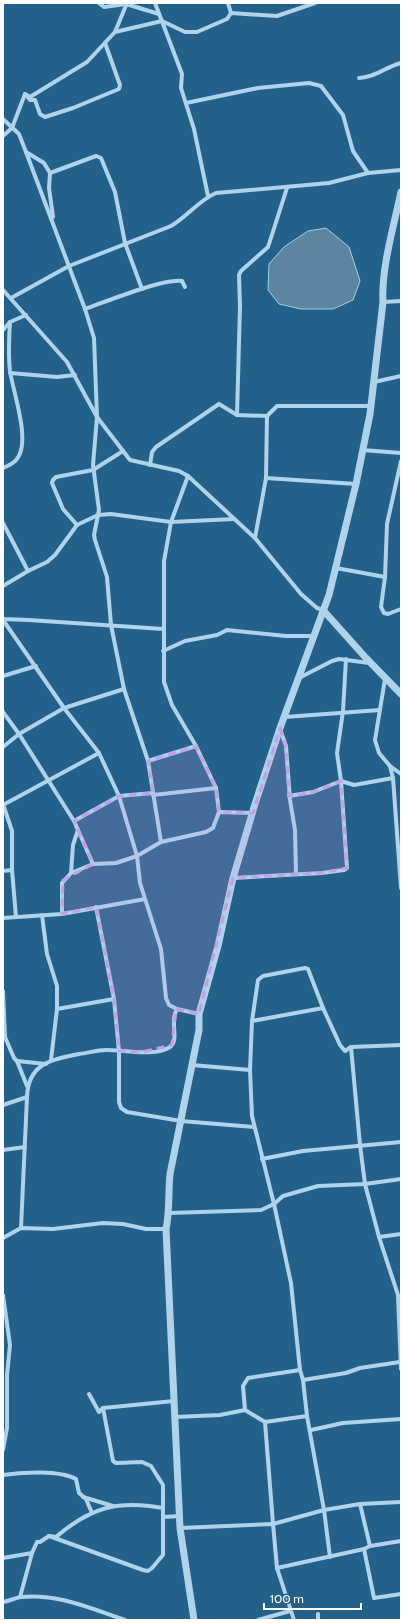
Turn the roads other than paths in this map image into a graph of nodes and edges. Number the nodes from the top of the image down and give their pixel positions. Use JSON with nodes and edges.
{"nodes":[{"id":1,"x":99,"y":3,"type":"edge"},
{"id":2,"x":155,"y":3,"type":"edge"},
{"id":3,"x":228,"y":3,"type":"edge"},
{"id":4,"x":315,"y":3,"type":"edge"},
{"id":5,"x":127,"y":4,"type":"edge"},
{"id":6,"x":231,"y":13,"type":"junction"},
{"id":7,"x":159,"y":14,"type":"junction"},
{"id":8,"x":162,"y":21,"type":"junction"},
{"id":9,"x":115,"y":32,"type":"junction"},
{"id":10,"x":105,"y":43,"type":"junction"},
{"id":11,"x":401,"y":63,"type":"edge"},
{"id":12,"x":359,"y":78,"type":"dead end"},
{"id":13,"x":25,"y":94,"type":"junction"},
{"id":14,"x":186,"y":103,"type":"junction"},
{"id":15,"x":3,"y":119,"type":"edge"},
{"id":16,"x":12,"y":128,"type":"junction"},
{"id":17,"x":3,"y":136,"type":"edge"},
{"id":18,"x":26,"y":152,"type":"junction"},
{"id":19,"x":401,"y":170,"type":"edge"},
{"id":20,"x":50,"y":173,"type":"junction"},
{"id":21,"x":368,"y":174,"type":"junction"},
{"id":22,"x":287,"y":188,"type":"junction"},
{"id":23,"x":401,"y":192,"type":"edge"},
{"id":24,"x":208,"y":196,"type":"junction"},
{"id":25,"x":54,"y":224,"type":"junction"},
{"id":26,"x":125,"y":243,"type":"junction"},
{"id":27,"x":69,"y":266,"type":"junction"},
{"id":28,"x":186,"y":287,"type":"dead end"},
{"id":29,"x":142,"y":289,"type":"junction"},
{"id":30,"x":3,"y":290,"type":"edge"},
{"id":31,"x":11,"y":298,"type":"junction"},
{"id":32,"x":401,"y":301,"type":"edge"},
{"id":33,"x":384,"y":302,"type":"junction"},
{"id":34,"x":85,"y":309,"type":"junction"},
{"id":35,"x":26,"y":315,"type":"junction"},
{"id":36,"x":10,"y":322,"type":"junction"},
{"id":37,"x":3,"y":330,"type":"edge"},
{"id":38,"x":10,"y":373,"type":"junction"},
{"id":39,"x":75,"y":375,"type":"junction"},
{"id":40,"x":401,"y":376,"type":"edge"},
{"id":41,"x":374,"y":382,"type":"junction"},
{"id":42,"x":370,"y":406,"type":"junction"},
{"id":43,"x":237,"y":415,"type":"junction"},
{"id":44,"x":267,"y":416,"type":"junction"},
{"id":45,"x":96,"y":417,"type":"junction"},
{"id":46,"x":362,"y":450,"type":"junction"},
{"id":47,"x":123,"y":451,"type":"junction"},
{"id":48,"x":401,"y":453,"type":"edge"},
{"id":49,"x":401,"y":461,"type":"edge"},
{"id":50,"x":150,"y":465,"type":"junction"},
{"id":51,"x":3,"y":468,"type":"edge"},
{"id":52,"x":93,"y":470,"type":"junction"},
{"id":53,"x":188,"y":476,"type":"junction"},
{"id":54,"x":266,"y":478,"type":"junction"},
{"id":55,"x":356,"y":484,"type":"junction"},
{"id":56,"x":98,"y":515,"type":"junction"},
{"id":57,"x":234,"y":519,"type":"junction"},
{"id":58,"x":171,"y":522,"type":"junction"},
{"id":59,"x":3,"y":523,"type":"edge"},
{"id":60,"x":77,"y":525,"type":"junction"},
{"id":61,"x":255,"y":538,"type":"junction"},
{"id":62,"x":336,"y":568,"type":"junction"},
{"id":63,"x":28,"y":571,"type":"junction"},
{"id":64,"x":385,"y":576,"type":"junction"},
{"id":65,"x":3,"y":586,"type":"edge"},
{"id":66,"x":401,"y":609,"type":"edge"},
{"id":67,"x":323,"y":610,"type":"junction"},
{"id":68,"x":3,"y":620,"type":"edge"},
{"id":69,"x":111,"y":625,"type":"junction"},
{"id":70,"x":163,"y":629,"type":"junction"},
{"id":71,"x":314,"y":636,"type":"junction"},
{"id":72,"x":163,"y":651,"type":"junction"},
{"id":73,"x":346,"y":659,"type":"junction"},
{"id":74,"x":372,"y":664,"type":"junction"},
{"id":75,"x":36,"y":666,"type":"junction"},
{"id":76,"x":3,"y":676,"type":"edge"},
{"id":77,"x":299,"y":678,"type":"junction"},
{"id":78,"x":386,"y":678,"type":"junction"},
{"id":79,"x":124,"y":689,"type":"junction"},
{"id":80,"x":401,"y":694,"type":"edge"},
{"id":81,"x":64,"y":708,"type":"junction"},
{"id":82,"x":380,"y":710,"type":"junction"},
{"id":83,"x":3,"y":712,"type":"edge"},
{"id":84,"x":343,"y":712,"type":"junction"},
{"id":85,"x":285,"y":717,"type":"junction"},
{"id":86,"x":280,"y":728,"type":"junction"},
{"id":87,"x":19,"y":734,"type":"junction"},
{"id":88,"x":196,"y":746,"type":"junction"},
{"id":89,"x":3,"y":747,"type":"edge"},
{"id":90,"x":99,"y":753,"type":"junction"},
{"id":91,"x":148,"y":760,"type":"junction"},
{"id":92,"x":390,"y":766,"type":"junction"},
{"id":93,"x":401,"y":774,"type":"edge"},
{"id":94,"x":393,"y":778,"type":"junction"},
{"id":95,"x":48,"y":781,"type":"junction"},
{"id":96,"x":341,"y":781,"type":"junction"},
{"id":97,"x":216,"y":788,"type":"junction"},
{"id":98,"x":153,"y":794,"type":"junction"},
{"id":99,"x":119,"y":796,"type":"junction"},
{"id":100,"x":290,"y":796,"type":"junction"},
{"id":101,"x":3,"y":804,"type":"edge"},
{"id":102,"x":219,"y":812,"type":"junction"},
{"id":103,"x":253,"y":813,"type":"junction"},
{"id":104,"x":74,"y":821,"type":"junction"},
{"id":105,"x":79,"y":830,"type":"junction"},
{"id":106,"x":161,"y":842,"type":"junction"},
{"id":107,"x":137,"y":856,"type":"junction"},
{"id":108,"x":93,"y":864,"type":"junction"},
{"id":109,"x":12,"y":870,"type":"junction"},
{"id":110,"x":400,"y":870,"type":"edge"},
{"id":111,"x":3,"y":871,"type":"edge"},
{"id":112,"x":71,"y":873,"type":"junction"},
{"id":113,"x":296,"y":874,"type":"junction"},
{"id":114,"x":233,"y":878,"type":"junction"},
{"id":115,"x":401,"y":888,"type":"edge"},
{"id":116,"x":145,"y":899,"type":"junction"},
{"id":117,"x":96,"y":907,"type":"junction"},
{"id":118,"x":62,"y":914,"type":"junction"},
{"id":119,"x":42,"y":915,"type":"junction"},
{"id":120,"x":16,"y":917,"type":"junction"},
{"id":121,"x":3,"y":918,"type":"edge"},
{"id":122,"x":3,"y":991,"type":"edge"},
{"id":123,"x":114,"y":999,"type":"junction"},
{"id":124,"x":323,"y":1008,"type":"junction"},
{"id":125,"x":57,"y":1009,"type":"junction"},
{"id":126,"x":177,"y":1009,"type":"junction"},
{"id":127,"x":199,"y":1014,"type":"junction"},
{"id":128,"x":252,"y":1021,"type":"junction"},
{"id":129,"x":401,"y":1045,"type":"edge"},
{"id":130,"x":351,"y":1047,"type":"junction"},
{"id":131,"x":119,"y":1051,"type":"junction"},
{"id":132,"x":51,"y":1060,"type":"junction"},
{"id":133,"x":17,"y":1061,"type":"junction"},
{"id":134,"x":46,"y":1064,"type":"junction"},
{"id":135,"x":192,"y":1065,"type":"junction"},
{"id":136,"x":250,"y":1070,"type":"junction"},
{"id":137,"x":27,"y":1086,"type":"junction"},
{"id":138,"x":27,"y":1097,"type":"junction"},
{"id":139,"x":3,"y":1105,"type":"edge"},
{"id":140,"x":181,"y":1121,"type":"junction"},
{"id":141,"x":254,"y":1127,"type":"junction"},
{"id":142,"x":401,"y":1142,"type":"edge"},
{"id":143,"x":360,"y":1146,"type":"junction"},
{"id":144,"x":25,"y":1147,"type":"junction"},
{"id":145,"x":3,"y":1150,"type":"edge"},
{"id":146,"x":262,"y":1158,"type":"junction"},
{"id":147,"x":401,"y":1179,"type":"edge"},
{"id":148,"x":365,"y":1184,"type":"junction"},
{"id":149,"x":274,"y":1204,"type":"junction"},
{"id":150,"x":169,"y":1213,"type":"junction"},
{"id":151,"x":22,"y":1228,"type":"junction"},
{"id":152,"x":166,"y":1229,"type":"junction"},
{"id":153,"x":401,"y":1234,"type":"edge"},
{"id":154,"x":379,"y":1237,"type":"junction"},
{"id":155,"x":3,"y":1238,"type":"edge"},
{"id":156,"x":3,"y":1295,"type":"edge"},
{"id":157,"x":3,"y":1335,"type":"edge"},
{"id":158,"x":8,"y":1335,"type":"junction"},
{"id":159,"x":401,"y":1351,"type":"edge"},
{"id":160,"x":400,"y":1362,"type":"edge"},
{"id":161,"x":401,"y":1369,"type":"edge"},
{"id":162,"x":300,"y":1370,"type":"junction"},
{"id":163,"x":303,"y":1380,"type":"junction"},
{"id":164,"x":89,"y":1394,"type":"dead end"},
{"id":165,"x":174,"y":1401,"type":"junction"},
{"id":166,"x":102,"y":1408,"type":"junction"},
{"id":167,"x":245,"y":1410,"type":"junction"},
{"id":168,"x":307,"y":1416,"type":"junction"},
{"id":169,"x":175,"y":1417,"type":"junction"},
{"id":170,"x":401,"y":1419,"type":"edge"},
{"id":171,"x":265,"y":1422,"type":"junction"},
{"id":172,"x":310,"y":1430,"type":"junction"},
{"id":173,"x":3,"y":1450,"type":"edge"},
{"id":174,"x":3,"y":1475,"type":"edge"},
{"id":175,"x":82,"y":1497,"type":"junction"},
{"id":176,"x":401,"y":1502,"type":"edge"},
{"id":177,"x":360,"y":1504,"type":"junction"},
{"id":178,"x":114,"y":1506,"type":"junction"},
{"id":179,"x":163,"y":1508,"type":"junction"},
{"id":180,"x":324,"y":1510,"type":"junction"},
{"id":181,"x":92,"y":1513,"type":"junction"},
{"id":182,"x":180,"y":1516,"type":"junction"},
{"id":183,"x":163,"y":1517,"type":"junction"},
{"id":184,"x":273,"y":1524,"type":"junction"},
{"id":185,"x":180,"y":1528,"type":"junction"},
{"id":186,"x":49,"y":1536,"type":"junction"},
{"id":187,"x":401,"y":1541,"type":"edge"},
{"id":188,"x":370,"y":1546,"type":"junction"},
{"id":189,"x":364,"y":1549,"type":"junction"},
{"id":190,"x":32,"y":1553,"type":"junction"},
{"id":191,"x":330,"y":1557,"type":"junction"},
{"id":192,"x":3,"y":1558,"type":"edge"},
{"id":193,"x":277,"y":1568,"type":"junction"},
{"id":194,"x":401,"y":1594,"type":"edge"},
{"id":195,"x":20,"y":1597,"type":"junction"},
{"id":196,"x":3,"y":1603,"type":"edge"},
{"id":197,"x":290,"y":1611,"type":"junction"},
{"id":198,"x":318,"y":1614,"type":"dead end"},
{"id":199,"x":126,"y":1620,"type":"edge"},
{"id":200,"x":194,"y":1620,"type":"edge"},
{"id":201,"x":258,"y":1620,"type":"edge"},
{"id":202,"x":294,"y":1620,"type":"edge"},
{"id":203,"x":318,"y":1620,"type":"edge"}],
"edges":[{"from":1,"to":5,"type":"street"},
{"from":2,"to":7,"type":"street"},
{"from":3,"to":6,"type":"street"},
{"from":4,"to":6,"type":"street"},
{"from":5,"to":7,"type":"street"},
{"from":5,"to":9,"type":"street"},
{"from":6,"to":8,"type":"street"},
{"from":7,"to":8,"type":"street"},
{"from":8,"to":9,"type":"street"},
{"from":8,"to":14,"type":"street"},
{"from":9,"to":10,"type":"street"},
{"from":10,"to":13,"type":"street"},
{"from":10,"to":13,"type":"street"},
{"from":11,"to":12,"type":"street"},
{"from":13,"to":16,"type":"street"},
{"from":14,"to":21,"type":"street"},
{"from":14,"to":24,"type":"street"},
{"from":15,"to":16,"type":"street"},
{"from":16,"to":17,"type":"street"},
{"from":16,"to":18,"type":"street"},
{"from":18,"to":20,"type":"street"},
{"from":18,"to":25,"type":"street"},
{"from":19,"to":21,"type":"street"},
{"from":20,"to":25,"type":"street"},
{"from":20,"to":26,"type":"street"},
{"from":21,"to":22,"type":"street"},
{"from":22,"to":24,"type":"street"},
{"from":22,"to":43,"type":"street"},
{"from":23,"to":33,"type":"street"},
{"from":24,"to":26,"type":"street"},
{"from":25,"to":27,"type":"street"},
{"from":26,"to":27,"type":"street"},
{"from":26,"to":29,"type":"street"},
{"from":27,"to":31,"type":"street"},
{"from":27,"to":34,"type":"street"},
{"from":28,"to":29,"type":"street"},
{"from":29,"to":34,"type":"street"},
{"from":30,"to":31,"type":"street"},
{"from":31,"to":35,"type":"street"},
{"from":32,"to":33,"type":"street"},
{"from":33,"to":41,"type":"street"},
{"from":34,"to":45,"type":"street"},
{"from":35,"to":36,"type":"street"},
{"from":35,"to":39,"type":"street"},
{"from":36,"to":37,"type":"street"},
{"from":36,"to":38,"type":"street"},
{"from":38,"to":39,"type":"street"},
{"from":38,"to":51,"type":"street"},
{"from":39,"to":45,"type":"street"},
{"from":40,"to":41,"type":"street"},
{"from":41,"to":42,"type":"street"},
{"from":42,"to":44,"type":"street"},
{"from":42,"to":46,"type":"street"},
{"from":43,"to":44,"type":"street"},
{"from":43,"to":50,"type":"street"},
{"from":44,"to":54,"type":"street"},
{"from":45,"to":47,"type":"street"},
{"from":45,"to":52,"type":"street"},
{"from":46,"to":48,"type":"street"},
{"from":46,"to":55,"type":"street"},
{"from":47,"to":50,"type":"street"},
{"from":47,"to":52,"type":"street"},
{"from":49,"to":64,"type":"street"},
{"from":50,"to":53,"type":"street"},
{"from":52,"to":56,"type":"street"},
{"from":52,"to":60,"type":"street"},
{"from":53,"to":57,"type":"street"},
{"from":53,"to":58,"type":"street"},
{"from":54,"to":55,"type":"street"},
{"from":54,"to":61,"type":"street"},
{"from":55,"to":62,"type":"street"},
{"from":56,"to":58,"type":"street"},
{"from":56,"to":60,"type":"street"},
{"from":56,"to":69,"type":"street"},
{"from":57,"to":58,"type":"street"},
{"from":57,"to":61,"type":"street"},
{"from":58,"to":70,"type":"street"},
{"from":59,"to":63,"type":"street"},
{"from":60,"to":63,"type":"street"},
{"from":61,"to":67,"type":"street"},
{"from":62,"to":64,"type":"street"},
{"from":62,"to":67,"type":"street"},
{"from":63,"to":65,"type":"street"},
{"from":64,"to":66,"type":"street"},
{"from":67,"to":71,"type":"street"},
{"from":67,"to":74,"type":"street"},
{"from":68,"to":69,"type":"street"},
{"from":68,"to":75,"type":"street"},
{"from":69,"to":70,"type":"street"},
{"from":69,"to":79,"type":"street"},
{"from":70,"to":72,"type":"street"},
{"from":71,"to":72,"type":"street"},
{"from":71,"to":77,"type":"street"},
{"from":72,"to":88,"type":"street"},
{"from":73,"to":74,"type":"street"},
{"from":73,"to":77,"type":"street"},
{"from":73,"to":84,"type":"street"},
{"from":74,"to":78,"type":"street"},
{"from":75,"to":76,"type":"street"},
{"from":75,"to":81,"type":"street"},
{"from":77,"to":85,"type":"street"},
{"from":78,"to":80,"type":"street"},
{"from":78,"to":82,"type":"street"},
{"from":79,"to":81,"type":"street"},
{"from":79,"to":91,"type":"street"},
{"from":81,"to":87,"type":"street"},
{"from":81,"to":90,"type":"street"},
{"from":82,"to":84,"type":"street"},
{"from":82,"to":92,"type":"street"},
{"from":83,"to":87,"type":"street"},
{"from":84,"to":85,"type":"street"},
{"from":84,"to":96,"type":"street"},
{"from":85,"to":86,"type":"street"},
{"from":86,"to":100,"type":"street"},
{"from":86,"to":103,"type":"street"},
{"from":87,"to":89,"type":"street"},
{"from":87,"to":95,"type":"street"},
{"from":88,"to":91,"type":"street"},
{"from":88,"to":97,"type":"street"},
{"from":90,"to":95,"type":"street"},
{"from":90,"to":99,"type":"street"},
{"from":91,"to":98,"type":"street"},
{"from":92,"to":93,"type":"street"},
{"from":92,"to":94,"type":"street"},
{"from":94,"to":96,"type":"street"},
{"from":94,"to":110,"type":"street"},
{"from":95,"to":101,"type":"street"},
{"from":95,"to":104,"type":"street"},
{"from":96,"to":100,"type":"street"},
{"from":96,"to":113,"type":"street"},
{"from":97,"to":98,"type":"street"},
{"from":97,"to":102,"type":"street"},
{"from":98,"to":99,"type":"street"},
{"from":98,"to":106,"type":"street"},
{"from":99,"to":104,"type":"street"},
{"from":99,"to":107,"type":"street"},
{"from":100,"to":113,"type":"street"},
{"from":101,"to":109,"type":"street"},
{"from":102,"to":103,"type":"street"},
{"from":102,"to":106,"type":"street"},
{"from":103,"to":114,"type":"street"},
{"from":104,"to":105,"type":"street"},
{"from":105,"to":108,"type":"street"},
{"from":105,"to":112,"type":"street"},
{"from":106,"to":107,"type":"street"},
{"from":107,"to":108,"type":"street"},
{"from":107,"to":116,"type":"street"},
{"from":108,"to":112,"type":"street"},
{"from":109,"to":111,"type":"street"},
{"from":109,"to":120,"type":"street"},
{"from":110,"to":115,"type":"street"},
{"from":112,"to":118,"type":"street"},
{"from":113,"to":114,"type":"street"},
{"from":114,"to":127,"type":"street"},
{"from":116,"to":117,"type":"street"},
{"from":116,"to":126,"type":"street"},
{"from":117,"to":118,"type":"street"},
{"from":117,"to":123,"type":"street"},
{"from":118,"to":119,"type":"street"},
{"from":119,"to":120,"type":"street"},
{"from":119,"to":125,"type":"street"},
{"from":120,"to":121,"type":"street"},
{"from":122,"to":133,"type":"street"},
{"from":123,"to":125,"type":"street"},
{"from":123,"to":131,"type":"street"},
{"from":124,"to":128,"type":"street"},
{"from":124,"to":128,"type":"street"},
{"from":124,"to":130,"type":"street"},
{"from":125,"to":132,"type":"street"},
{"from":126,"to":127,"type":"street"},
{"from":126,"to":131,"type":"street"},
{"from":127,"to":135,"type":"street"},
{"from":128,"to":136,"type":"street"},
{"from":129,"to":130,"type":"street"},
{"from":130,"to":143,"type":"street"},
{"from":131,"to":132,"type":"street"},
{"from":131,"to":140,"type":"street"},
{"from":132,"to":134,"type":"street"},
{"from":133,"to":134,"type":"street"},
{"from":133,"to":137,"type":"street"},
{"from":134,"to":137,"type":"street"},
{"from":135,"to":136,"type":"street"},
{"from":135,"to":140,"type":"street"},
{"from":136,"to":141,"type":"street"},
{"from":137,"to":138,"type":"street"},
{"from":138,"to":139,"type":"street"},
{"from":138,"to":144,"type":"street"},
{"from":140,"to":141,"type":"street"},
{"from":140,"to":150,"type":"street"},
{"from":141,"to":146,"type":"street"},
{"from":142,"to":143,"type":"street"},
{"from":143,"to":146,"type":"street"},
{"from":143,"to":148,"type":"street"},
{"from":144,"to":145,"type":"street"},
{"from":144,"to":151,"type":"street"},
{"from":146,"to":149,"type":"street"},
{"from":147,"to":148,"type":"street"},
{"from":148,"to":149,"type":"street"},
{"from":148,"to":154,"type":"street"},
{"from":149,"to":150,"type":"street"},
{"from":149,"to":162,"type":"street"},
{"from":150,"to":152,"type":"street"},
{"from":151,"to":152,"type":"street"},
{"from":151,"to":155,"type":"street"},
{"from":152,"to":165,"type":"street"},
{"from":153,"to":154,"type":"street"},
{"from":154,"to":159,"type":"street"},
{"from":156,"to":158,"type":"street"},
{"from":157,"to":158,"type":"street"},
{"from":158,"to":173,"type":"street"},
{"from":159,"to":160,"type":"street"},
{"from":160,"to":161,"type":"street"},
{"from":160,"to":163,"type":"street"},
{"from":162,"to":163,"type":"street"},
{"from":162,"to":167,"type":"street"},
{"from":163,"to":168,"type":"street"},
{"from":164,"to":166,"type":"street"},
{"from":165,"to":166,"type":"street"},
{"from":165,"to":169,"type":"street"},
{"from":166,"to":179,"type":"street"},
{"from":167,"to":169,"type":"street"},
{"from":167,"to":171,"type":"street"},
{"from":168,"to":171,"type":"street"},
{"from":168,"to":172,"type":"street"},
{"from":169,"to":182,"type":"street"},
{"from":170,"to":172,"type":"street"},
{"from":171,"to":184,"type":"street"},
{"from":172,"to":180,"type":"street"},
{"from":174,"to":175,"type":"street"},
{"from":175,"to":178,"type":"street"},
{"from":175,"to":181,"type":"street"},
{"from":176,"to":177,"type":"street"},
{"from":177,"to":180,"type":"street"},
{"from":177,"to":188,"type":"street"},
{"from":178,"to":179,"type":"street"},
{"from":178,"to":181,"type":"street"},
{"from":179,"to":183,"type":"street"},
{"from":180,"to":184,"type":"street"},
{"from":180,"to":191,"type":"street"},
{"from":181,"to":186,"type":"street"},
{"from":182,"to":183,"type":"street"},
{"from":182,"to":185,"type":"street"},
{"from":183,"to":186,"type":"street"},
{"from":184,"to":185,"type":"street"},
{"from":184,"to":193,"type":"street"},
{"from":185,"to":200,"type":"street"},
{"from":186,"to":190,"type":"street"},
{"from":187,"to":188,"type":"street"},
{"from":188,"to":189,"type":"street"},
{"from":189,"to":191,"type":"street"},
{"from":189,"to":194,"type":"street"},
{"from":190,"to":192,"type":"street"},
{"from":190,"to":195,"type":"street"},
{"from":191,"to":193,"type":"street"},
{"from":193,"to":197,"type":"street"},
{"from":195,"to":196,"type":"street"},
{"from":195,"to":199,"type":"street"},
{"from":197,"to":201,"type":"street"},
{"from":197,"to":202,"type":"street"},
{"from":198,"to":203,"type":"street"}]}
